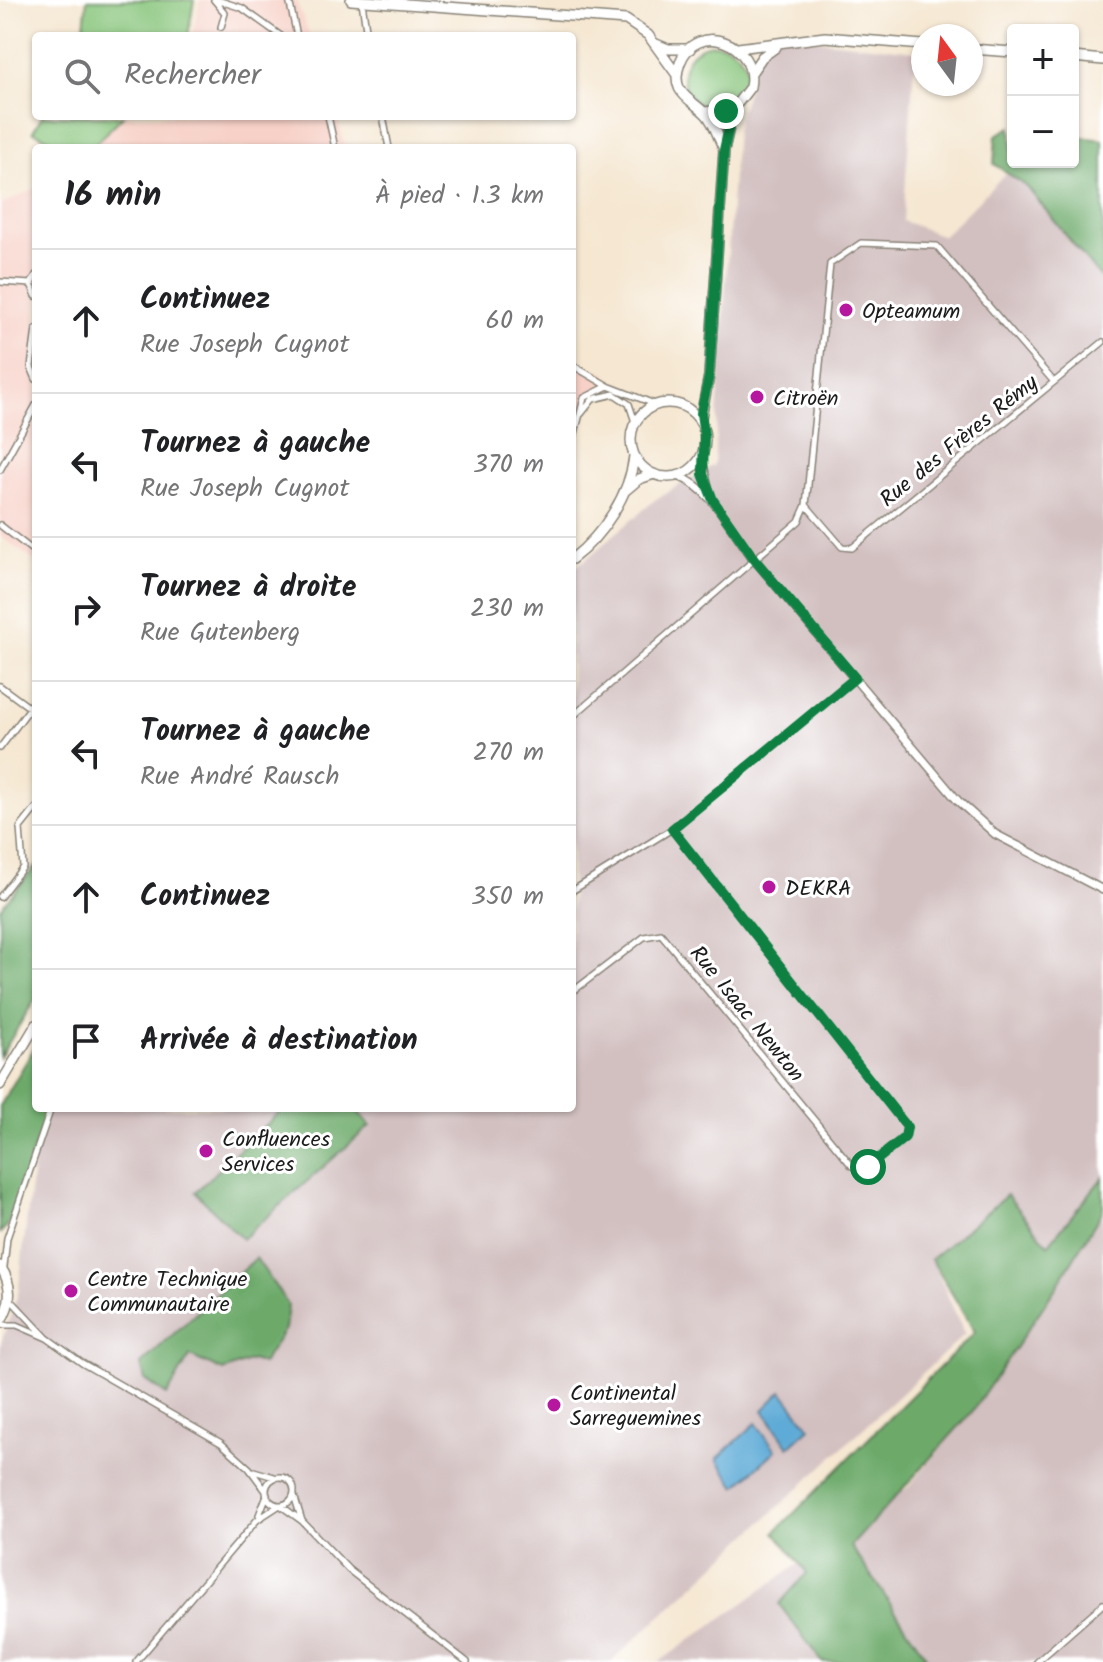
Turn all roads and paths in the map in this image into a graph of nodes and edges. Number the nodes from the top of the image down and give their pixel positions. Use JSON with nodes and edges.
{"nodes":[{"id":1,"x":216,"y":0,"type":"edge"},
{"id":2,"x":289,"y":0,"type":"edge"},
{"id":3,"x":351,"y":0,"type":"edge"},
{"id":4,"x":362,"y":1,"type":"edge"},
{"id":5,"x":221,"y":27,"type":"dead end"},
{"id":6,"x":275,"y":32,"type":"edge"},
{"id":7,"x":296,"y":32,"type":"edge"},
{"id":8,"x":366,"y":32,"type":"edge"},
{"id":9,"x":656,"y":44,"type":"junction"},
{"id":10,"x":781,"y":44,"type":"junction"},
{"id":11,"x":911,"y":44,"type":"edge"},
{"id":12,"x":738,"y":48,"type":"junction"},
{"id":13,"x":690,"y":49,"type":"junction"},
{"id":14,"x":983,"y":50,"type":"edge"},
{"id":15,"x":1007,"y":52,"type":"edge"},
{"id":16,"x":1079,"y":58,"type":"edge"},
{"id":17,"x":1103,"y":60,"type":"edge"},
{"id":18,"x":751,"y":73,"type":"junction"},
{"id":19,"x":677,"y":75,"type":"junction"},
{"id":20,"x":733,"y":109,"type":"junction"},
{"id":21,"x":705,"y":112,"type":"junction"},
{"id":22,"x":329,"y":120,"type":"edge"},
{"id":23,"x":384,"y":120,"type":"edge"},
{"id":24,"x":334,"y":144,"type":"edge"},
{"id":25,"x":388,"y":144,"type":"edge"},
{"id":26,"x":724,"y":150,"type":"junction"},
{"id":27,"x":0,"y":282,"type":"edge"},
{"id":28,"x":31,"y":284,"type":"edge"},
{"id":29,"x":1103,"y":342,"type":"edge"},
{"id":30,"x":576,"y":367,"type":"edge"},
{"id":31,"x":1054,"y":382,"type":"junction"},
{"id":32,"x":608,"y":386,"type":"junction"},
{"id":33,"x":706,"y":390,"type":"junction"},
{"id":34,"x":657,"y":405,"type":"junction"},
{"id":35,"x":680,"y":405,"type":"junction"},
{"id":36,"x":581,"y":414,"type":"junction"},
{"id":37,"x":32,"y":415,"type":"edge"},
{"id":38,"x":635,"y":422,"type":"junction"},
{"id":39,"x":700,"y":422,"type":"junction"},
{"id":40,"x":576,"y":431,"type":"edge"},
{"id":41,"x":634,"y":456,"type":"junction"},
{"id":42,"x":701,"y":456,"type":"junction"},
{"id":43,"x":0,"y":470,"type":"edge"},
{"id":44,"x":654,"y":474,"type":"junction"},
{"id":45,"x":678,"y":476,"type":"junction"},
{"id":46,"x":622,"y":495,"type":"junction"},
{"id":47,"x":713,"y":500,"type":"junction"},
{"id":48,"x":806,"y":505,"type":"junction"},
{"id":49,"x":0,"y":525,"type":"edge"},
{"id":50,"x":32,"y":550,"type":"edge"},
{"id":51,"x":576,"y":555,"type":"edge"},
{"id":52,"x":755,"y":560,"type":"junction"},
{"id":53,"x":855,"y":678,"type":"junction"},
{"id":54,"x":0,"y":686,"type":"edge"},
{"id":55,"x":32,"y":705,"type":"edge"},
{"id":56,"x":30,"y":708,"type":"junction"},
{"id":57,"x":576,"y":714,"type":"edge"},
{"id":58,"x":0,"y":748,"type":"edge"},
{"id":59,"x":32,"y":813,"type":"edge"},
{"id":60,"x":672,"y":829,"type":"junction"},
{"id":61,"x":576,"y":889,"type":"edge"},
{"id":62,"x":1103,"y":890,"type":"edge"},
{"id":63,"x":0,"y":897,"type":"edge"},
{"id":64,"x":576,"y":989,"type":"edge"},
{"id":65,"x":32,"y":1032,"type":"edge"},
{"id":66,"x":0,"y":1085,"type":"edge"},
{"id":67,"x":50,"y":1112,"type":"edge"},
{"id":68,"x":7,"y":1238,"type":"junction"},
{"id":69,"x":0,"y":1245,"type":"edge"},
{"id":70,"x":2,"y":1269,"type":"edge"},
{"id":71,"x":10,"y":1299,"type":"junction"},
{"id":72,"x":0,"y":1324,"type":"edge"},
{"id":73,"x":47,"y":1338,"type":"junction"},
{"id":74,"x":249,"y":1468,"type":"junction"},
{"id":75,"x":275,"y":1477,"type":"junction"},
{"id":76,"x":266,"y":1493,"type":"junction"},
{"id":77,"x":294,"y":1495,"type":"junction"},
{"id":78,"x":280,"y":1505,"type":"junction"},
{"id":79,"x":257,"y":1520,"type":"junction"},
{"id":80,"x":302,"y":1521,"type":"junction"},
{"id":81,"x":1103,"y":1604,"type":"edge"},
{"id":82,"x":136,"y":1662,"type":"edge"},
{"id":83,"x":467,"y":1662,"type":"edge"},
{"id":84,"x":1037,"y":1662,"type":"edge"}],
"edges":[{"from":1,"to":5,"type":"street"},
{"from":1,"to":6,"type":"street"},
{"from":2,"to":7,"type":"street"},
{"from":3,"to":4,"type":"main road"},
{"from":4,"to":8,"type":"street"},
{"from":4,"to":9,"type":"main road"},
{"from":9,"to":13,"type":"main road"},
{"from":9,"to":19,"type":"main road"},
{"from":10,"to":11,"type":"main road"},
{"from":10,"to":12,"type":"main road"},
{"from":10,"to":18,"type":"main road"},
{"from":12,"to":13,"type":"main road"},
{"from":12,"to":18,"type":"main road"},
{"from":13,"to":19,"type":"main road"},
{"from":14,"to":15,"type":"main road"},
{"from":16,"to":17,"type":"main road"},
{"from":18,"to":20,"type":"main road"},
{"from":19,"to":21,"type":"main road"},
{"from":20,"to":21,"type":"main road"},
{"from":20,"to":26,"type":"main road"},
{"from":21,"to":26,"type":"main road"},
{"from":22,"to":24,"type":"street"},
{"from":23,"to":25,"type":"street"},
{"from":26,"to":33,"type":"main road"},
{"from":27,"to":28,"type":"street"},
{"from":29,"to":31,"type":"street"},
{"from":30,"to":32,"type":"street"},
{"from":31,"to":48,"type":"street","name":"Rue des Frères Rémy"},
{"from":31,"to":48,"type":"street","name":"Rue des Frères Rémy"},
{"from":32,"to":34,"type":"street"},
{"from":32,"to":36,"type":"street"},
{"from":33,"to":35,"type":"main road"},
{"from":33,"to":39,"type":"main road"},
{"from":34,"to":35,"type":"main road"},
{"from":34,"to":38,"type":"main road"},
{"from":35,"to":39,"type":"main road"},
{"from":36,"to":38,"type":"street"},
{"from":36,"to":40,"type":"street"},
{"from":37,"to":43,"type":"street"},
{"from":38,"to":41,"type":"main road"},
{"from":39,"to":42,"type":"main road"},
{"from":41,"to":44,"type":"main road"},
{"from":41,"to":46,"type":"main road"},
{"from":42,"to":45,"type":"main road"},
{"from":42,"to":47,"type":"street"},
{"from":44,"to":45,"type":"main road"},
{"from":44,"to":46,"type":"main road"},
{"from":45,"to":47,"type":"street"},
{"from":46,"to":51,"type":"main road"},
{"from":47,"to":52,"type":"street"},
{"from":48,"to":52,"type":"street"},
{"from":49,"to":50,"type":"street"},
{"from":52,"to":53,"type":"street"},
{"from":52,"to":57,"type":"street"},
{"from":53,"to":60,"type":"street"},
{"from":53,"to":62,"type":"street"},
{"from":54,"to":56,"type":"street"},
{"from":55,"to":56,"type":"street"},
{"from":56,"to":58,"type":"street"},
{"from":59,"to":63,"type":"street"},
{"from":60,"to":61,"type":"street"},
{"from":60,"to":64,"type":"street","name":"Rue Isaac Newton"},
{"from":65,"to":66,"type":"main road"},
{"from":67,"to":68,"type":"street"},
{"from":68,"to":69,"type":"street"},
{"from":68,"to":70,"type":"street"},
{"from":70,"to":71,"type":"main road"},
{"from":71,"to":72,"type":"main road"},
{"from":71,"to":73,"type":"street"},
{"from":72,"to":73,"type":"street"},
{"from":73,"to":74,"type":"street"},
{"from":74,"to":75,"type":"street"},
{"from":74,"to":76,"type":"street"},
{"from":75,"to":76,"type":"street"},
{"from":75,"to":77,"type":"street"},
{"from":76,"to":78,"type":"street"},
{"from":76,"to":79,"type":"street"},
{"from":77,"to":78,"type":"street"},
{"from":77,"to":80,"type":"street"},
{"from":78,"to":79,"type":"street"},
{"from":78,"to":80,"type":"street"},
{"from":79,"to":82,"type":"street"},
{"from":80,"to":83,"type":"street"},
{"from":81,"to":84,"type":"street"}]}
